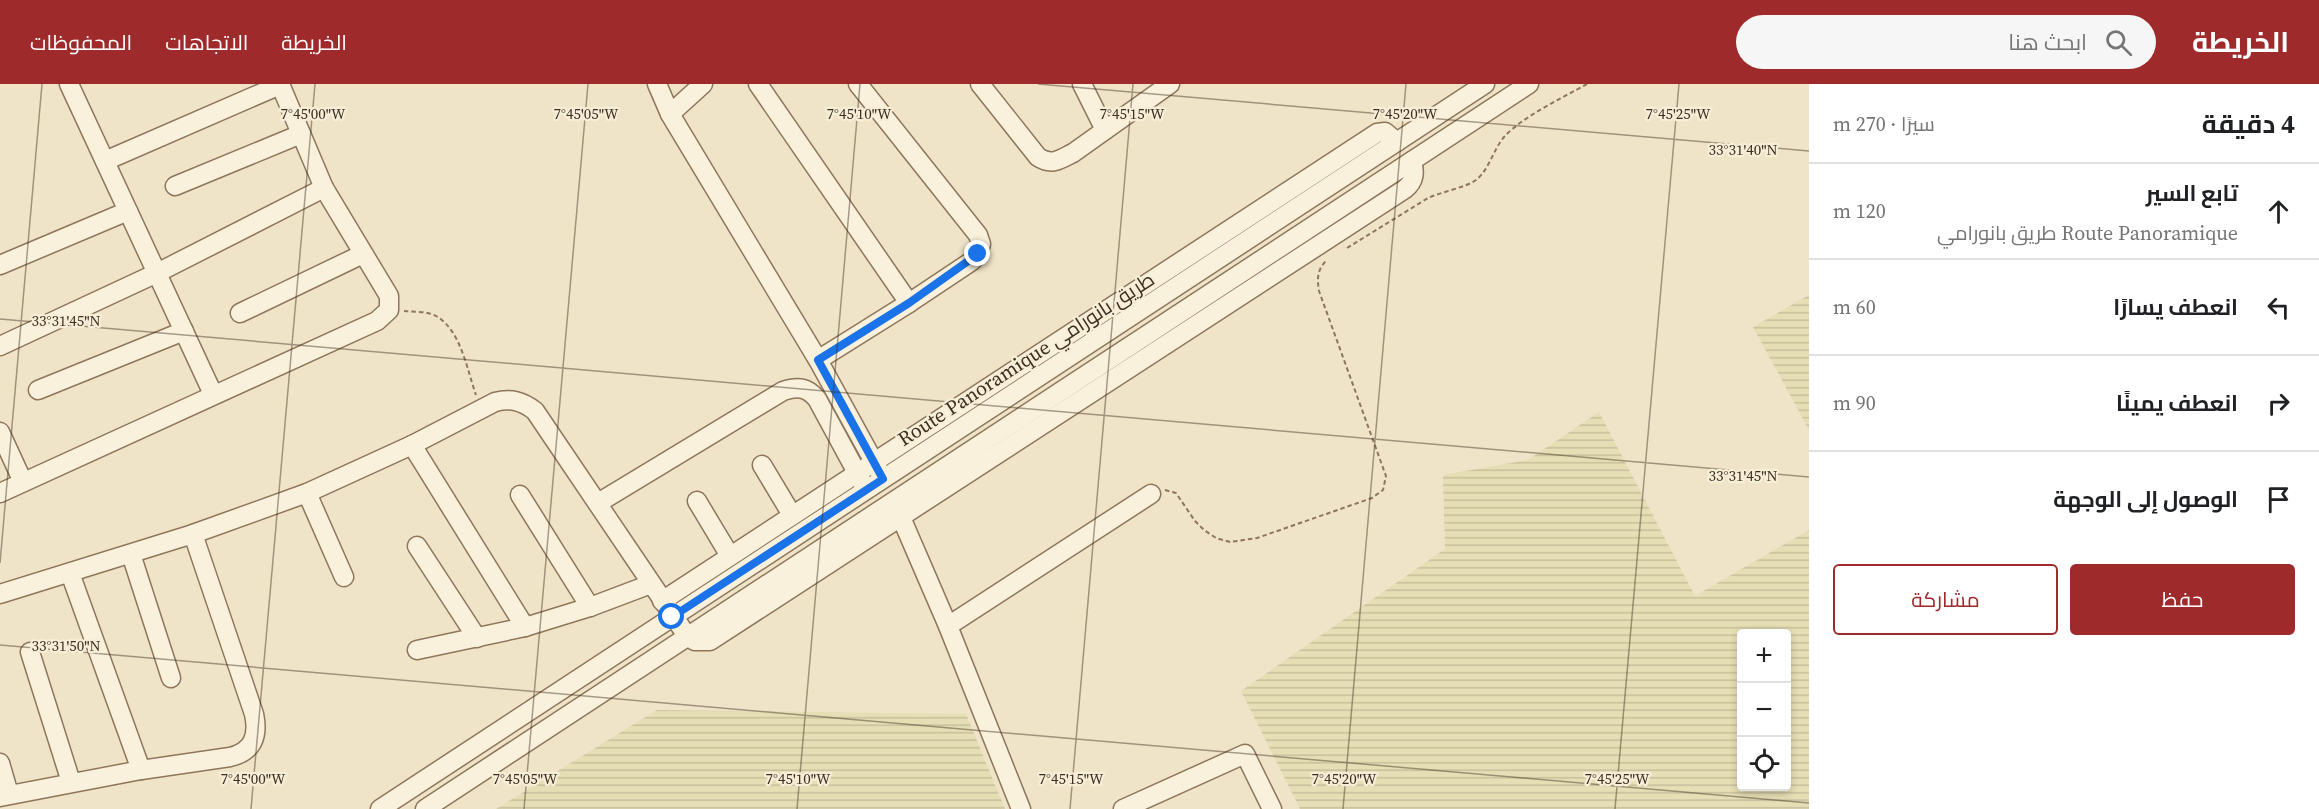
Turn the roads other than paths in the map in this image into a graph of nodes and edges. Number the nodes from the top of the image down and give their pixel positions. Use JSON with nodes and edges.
{"nodes":[{"id":1,"x":69,"y":84,"type":"edge"},
{"id":2,"x":280,"y":84,"type":"edge"},
{"id":3,"x":657,"y":84,"type":"edge"},
{"id":4,"x":703,"y":84,"type":"edge"},
{"id":5,"x":758,"y":84,"type":"edge"},
{"id":6,"x":858,"y":84,"type":"edge"},
{"id":7,"x":980,"y":84,"type":"edge"},
{"id":8,"x":1082,"y":84,"type":"edge"},
{"id":9,"x":1170,"y":84,"type":"edge"},
{"id":10,"x":1485,"y":84,"type":"edge"},
{"id":11,"x":1529,"y":84,"type":"edge"},
{"id":12,"x":670,"y":114,"type":"junction"},
{"id":13,"x":1434,"y":117,"type":"junction"},
{"id":14,"x":1105,"y":130,"type":"junction"},
{"id":15,"x":301,"y":134,"type":"junction"},
{"id":16,"x":1446,"y":138,"type":"junction"},
{"id":17,"x":1397,"y":142,"type":"junction"},
{"id":18,"x":105,"y":161,"type":"junction"},
{"id":19,"x":1412,"y":161,"type":"junction"},
{"id":20,"x":175,"y":186,"type":"dead end"},
{"id":21,"x":324,"y":188,"type":"junction"},
{"id":22,"x":128,"y":211,"type":"junction"},
{"id":23,"x":363,"y":254,"type":"junction"},
{"id":24,"x":0,"y":265,"type":"edge"},
{"id":25,"x":157,"y":273,"type":"junction"},
{"id":26,"x":909,"y":303,"type":"junction"},
{"id":27,"x":240,"y":313,"type":"dead end"},
{"id":28,"x":184,"y":331,"type":"junction"},
{"id":29,"x":0,"y":346,"type":"edge"},
{"id":30,"x":818,"y":360,"type":"junction"},
{"id":31,"x":38,"y":390,"type":"dead end"},
{"id":32,"x":213,"y":394,"type":"junction"},
{"id":33,"x":0,"y":432,"type":"edge"},
{"id":34,"x":412,"y":445,"type":"junction"},
{"id":35,"x":874,"y":462,"type":"junction"},
{"id":36,"x":762,"y":465,"type":"dead end"},
{"id":37,"x":857,"y":473,"type":"junction"},
{"id":38,"x":883,"y":479,"type":"junction"},
{"id":39,"x":22,"y":482,"type":"junction"},
{"id":40,"x":866,"y":490,"type":"junction"},
{"id":41,"x":0,"y":493,"type":"edge"},
{"id":42,"x":307,"y":493,"type":"junction"},
{"id":43,"x":1151,"y":494,"type":"road end"},
{"id":44,"x":520,"y":495,"type":"dead end"},
{"id":45,"x":893,"y":500,"type":"junction"},
{"id":46,"x":697,"y":501,"type":"dead end"},
{"id":47,"x":598,"y":503,"type":"junction"},
{"id":48,"x":877,"y":510,"type":"junction"},
{"id":49,"x":792,"y":516,"type":"junction"},
{"id":50,"x":894,"y":522,"type":"junction"},
{"id":51,"x":194,"y":534,"type":"junction"},
{"id":52,"x":417,"y":546,"type":"dead end"},
{"id":53,"x":131,"y":554,"type":"junction"},
{"id":54,"x":730,"y":556,"type":"junction"},
{"id":55,"x":70,"y":573,"type":"junction"},
{"id":56,"x":344,"y":577,"type":"dead end"},
{"id":57,"x":651,"y":584,"type":"junction"},
{"id":58,"x":0,"y":594,"type":"edge"},
{"id":59,"x":662,"y":601,"type":"junction"},
{"id":60,"x":590,"y":607,"type":"junction"},
{"id":61,"x":672,"y":617,"type":"junction"},
{"id":62,"x":948,"y":626,"type":"junction"},
{"id":63,"x":525,"y":627,"type":"junction"},
{"id":64,"x":687,"y":636,"type":"junction"},
{"id":65,"x":477,"y":638,"type":"junction"},
{"id":66,"x":417,"y":650,"type":"dead end"},
{"id":67,"x":30,"y":652,"type":"dead end"},
{"id":68,"x":171,"y":678,"type":"dead end"},
{"id":69,"x":0,"y":763,"type":"edge"},
{"id":70,"x":141,"y":770,"type":"junction"},
{"id":71,"x":71,"y":782,"type":"junction"},
{"id":72,"x":5,"y":795,"type":"edge"},
{"id":73,"x":380,"y":809,"type":"edge"},
{"id":74,"x":425,"y":809,"type":"edge"},
{"id":75,"x":1022,"y":809,"type":"edge"},
{"id":76,"x":1123,"y":809,"type":"edge"},
{"id":77,"x":1272,"y":809,"type":"edge"}],
"edges":[{"from":1,"to":18,"type":"street"},
{"from":2,"to":15,"type":"street"},
{"from":2,"to":18,"type":"street"},
{"from":3,"to":12,"type":"street"},
{"from":4,"to":12,"type":"street"},
{"from":5,"to":26,"type":"street"},
{"from":6,"to":26,"type":"street"},
{"from":7,"to":14,"type":"street"},
{"from":8,"to":14,"type":"street"},
{"from":9,"to":14,"type":"street"},
{"from":10,"to":13,"type":"street","name":"Route Panoramique طريق بانورامي"},
{"from":11,"to":16,"type":"street"},
{"from":12,"to":30,"type":"street"},
{"from":13,"to":16,"type":"street"},
{"from":13,"to":17,"type":"street","name":"Route Panoramique طريق بانورامي"},
{"from":15,"to":20,"type":"street"},
{"from":15,"to":21,"type":"street"},
{"from":16,"to":19,"type":"street"},
{"from":17,"to":35,"type":"street"},
{"from":17,"to":38,"type":"street","name":"Route Panoramique طريق بانورامي"},
{"from":18,"to":22,"type":"street"},
{"from":19,"to":45,"type":"street"},
{"from":19,"to":50,"type":"street"},
{"from":21,"to":23,"type":"street"},
{"from":21,"to":25,"type":"street"},
{"from":22,"to":24,"type":"street"},
{"from":22,"to":25,"type":"street"},
{"from":23,"to":27,"type":"street"},
{"from":23,"to":32,"type":"street"},
{"from":25,"to":28,"type":"street"},
{"from":25,"to":29,"type":"street"},
{"from":26,"to":30,"type":"street"},
{"from":28,"to":31,"type":"street"},
{"from":28,"to":32,"type":"street"},
{"from":30,"to":35,"type":"street"},
{"from":32,"to":39,"type":"street"},
{"from":33,"to":39,"type":"street"},
{"from":34,"to":42,"type":"street"},
{"from":34,"to":47,"type":"street"},
{"from":34,"to":63,"type":"street"},
{"from":35,"to":37,"type":"street"},
{"from":35,"to":38,"type":"street"},
{"from":36,"to":49,"type":"street"},
{"from":37,"to":40,"type":"street"},
{"from":37,"to":47,"type":"street"},
{"from":37,"to":49,"type":"street"},
{"from":38,"to":40,"type":"street","name":"Route Panoramique طريق بانورامي"},
{"from":38,"to":45,"type":"street"},
{"from":39,"to":41,"type":"street"},
{"from":40,"to":48,"type":"street"},
{"from":40,"to":61,"type":"street","name":"Route Panoramique طريق بانورامي"},
{"from":42,"to":51,"type":"street"},
{"from":42,"to":56,"type":"street"},
{"from":43,"to":62,"type":"street"},
{"from":44,"to":60,"type":"street"},
{"from":45,"to":48,"type":"street"},
{"from":45,"to":50,"type":"street"},
{"from":46,"to":54,"type":"street"},
{"from":47,"to":57,"type":"street"},
{"from":48,"to":50,"type":"street"},
{"from":48,"to":64,"type":"street"},
{"from":49,"to":54,"type":"street"},
{"from":50,"to":62,"type":"street"},
{"from":50,"to":64,"type":"street"},
{"from":51,"to":53,"type":"street"},
{"from":51,"to":70,"type":"street"},
{"from":52,"to":65,"type":"street"},
{"from":53,"to":55,"type":"street"},
{"from":53,"to":68,"type":"street"},
{"from":54,"to":59,"type":"street"},
{"from":55,"to":58,"type":"street"},
{"from":55,"to":70,"type":"street"},
{"from":57,"to":59,"type":"street"},
{"from":57,"to":60,"type":"street"},
{"from":59,"to":61,"type":"street"},
{"from":60,"to":63,"type":"street"},
{"from":61,"to":64,"type":"street"},
{"from":61,"to":73,"type":"street","name":"Route Panoramique طريق بانورامي"},
{"from":62,"to":75,"type":"street"},
{"from":63,"to":65,"type":"street"},
{"from":64,"to":74,"type":"street"},
{"from":65,"to":66,"type":"street"},
{"from":67,"to":71,"type":"street"},
{"from":69,"to":72,"type":"street"},
{"from":70,"to":71,"type":"street"},
{"from":71,"to":72,"type":"street"},
{"from":76,"to":77,"type":"street"}]}
